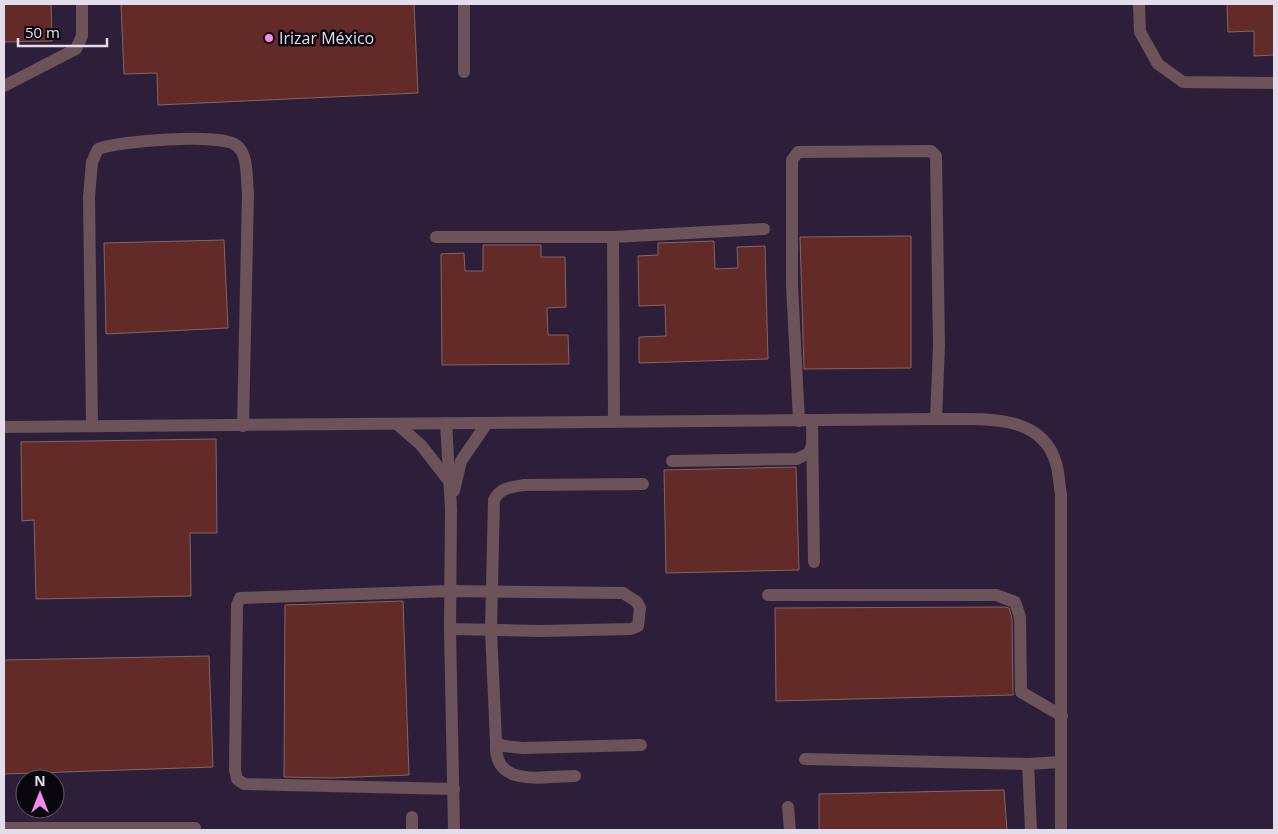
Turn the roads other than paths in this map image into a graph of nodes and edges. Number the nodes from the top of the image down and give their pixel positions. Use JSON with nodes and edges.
{"nodes":[{"id":1,"x":82,"y":4,"type":"edge"},
{"id":2,"x":464,"y":4,"type":"edge"},
{"id":3,"x":1139,"y":4,"type":"edge"},
{"id":4,"x":464,"y":72,"type":"dead end"},
{"id":5,"x":1274,"y":83,"type":"edge"},
{"id":6,"x":4,"y":86,"type":"edge"},
{"id":7,"x":764,"y":230,"type":"dead end"},
{"id":8,"x":436,"y":237,"type":"dead end"},
{"id":9,"x":613,"y":237,"type":"junction"},
{"id":10,"x":936,"y":419,"type":"junction"},
{"id":11,"x":805,"y":421,"type":"junction"},
{"id":12,"x":614,"y":422,"type":"junction"},
{"id":13,"x":446,"y":423,"type":"junction"},
{"id":14,"x":488,"y":423,"type":"junction"},
{"id":15,"x":92,"y":425,"type":"junction"},
{"id":16,"x":398,"y":425,"type":"junction"},
{"id":17,"x":243,"y":426,"type":"junction"},
{"id":18,"x":4,"y":427,"type":"edge"},
{"id":19,"x":812,"y":445,"type":"junction"},
{"id":20,"x":672,"y":461,"type":"dead end"},
{"id":21,"x":449,"y":481,"type":"junction"},
{"id":22,"x":643,"y":484,"type":"dead end"},
{"id":23,"x":450,"y":508,"type":"junction"},
{"id":24,"x":814,"y":562,"type":"dead end"},
{"id":25,"x":451,"y":591,"type":"junction"},
{"id":26,"x":493,"y":592,"type":"junction"},
{"id":27,"x":768,"y":595,"type":"dead end"},
{"id":28,"x":450,"y":629,"type":"junction"},
{"id":29,"x":491,"y":630,"type":"junction"},
{"id":30,"x":1062,"y":716,"type":"junction"},
{"id":31,"x":496,"y":742,"type":"junction"},
{"id":32,"x":641,"y":746,"type":"dead end"},
{"id":33,"x":806,"y":759,"type":"dead end"},
{"id":34,"x":1061,"y":762,"type":"junction"},
{"id":35,"x":1028,"y":764,"type":"junction"},
{"id":36,"x":575,"y":776,"type":"dead end"},
{"id":37,"x":454,"y":789,"type":"junction"},
{"id":38,"x":788,"y":807,"type":"dead end"},
{"id":39,"x":412,"y":817,"type":"dead end"},
{"id":40,"x":4,"y":828,"type":"edge"},
{"id":41,"x":195,"y":828,"type":"dead end"},
{"id":42,"x":412,"y":830,"type":"edge"},
{"id":43,"x":454,"y":830,"type":"edge"},
{"id":44,"x":790,"y":830,"type":"edge"},
{"id":45,"x":1031,"y":830,"type":"edge"},
{"id":46,"x":1061,"y":830,"type":"edge"}],
"edges":[{"from":1,"to":6,"type":"street"},
{"from":2,"to":4,"type":"street"},
{"from":3,"to":5,"type":"street"},
{"from":7,"to":9,"type":"street"},
{"from":8,"to":9,"type":"street"},
{"from":9,"to":12,"type":"street"},
{"from":10,"to":11,"type":"street"},
{"from":10,"to":11,"type":"street"},
{"from":10,"to":30,"type":"street"},
{"from":11,"to":12,"type":"street"},
{"from":11,"to":19,"type":"street"},
{"from":12,"to":14,"type":"street"},
{"from":13,"to":14,"type":"street"},
{"from":13,"to":16,"type":"street"},
{"from":13,"to":21,"type":"street"},
{"from":14,"to":23,"type":"street"},
{"from":15,"to":17,"type":"street"},
{"from":15,"to":17,"type":"street"},
{"from":15,"to":18,"type":"street"},
{"from":16,"to":17,"type":"street"},
{"from":16,"to":21,"type":"street"},
{"from":19,"to":20,"type":"street"},
{"from":19,"to":24,"type":"street"},
{"from":21,"to":23,"type":"street"},
{"from":22,"to":26,"type":"street"},
{"from":23,"to":25,"type":"street"},
{"from":25,"to":26,"type":"street"},
{"from":25,"to":28,"type":"street"},
{"from":25,"to":37,"type":"street"},
{"from":26,"to":29,"type":"street"},
{"from":26,"to":29,"type":"street"},
{"from":27,"to":30,"type":"street"},
{"from":28,"to":29,"type":"street"},
{"from":28,"to":37,"type":"street"},
{"from":29,"to":31,"type":"street"},
{"from":30,"to":34,"type":"street"},
{"from":31,"to":32,"type":"street"},
{"from":31,"to":36,"type":"street"},
{"from":33,"to":35,"type":"street"},
{"from":34,"to":35,"type":"street"},
{"from":34,"to":46,"type":"street"},
{"from":35,"to":45,"type":"street"},
{"from":37,"to":43,"type":"street"},
{"from":38,"to":44,"type":"street"},
{"from":39,"to":42,"type":"street"},
{"from":40,"to":41,"type":"street"}]}
